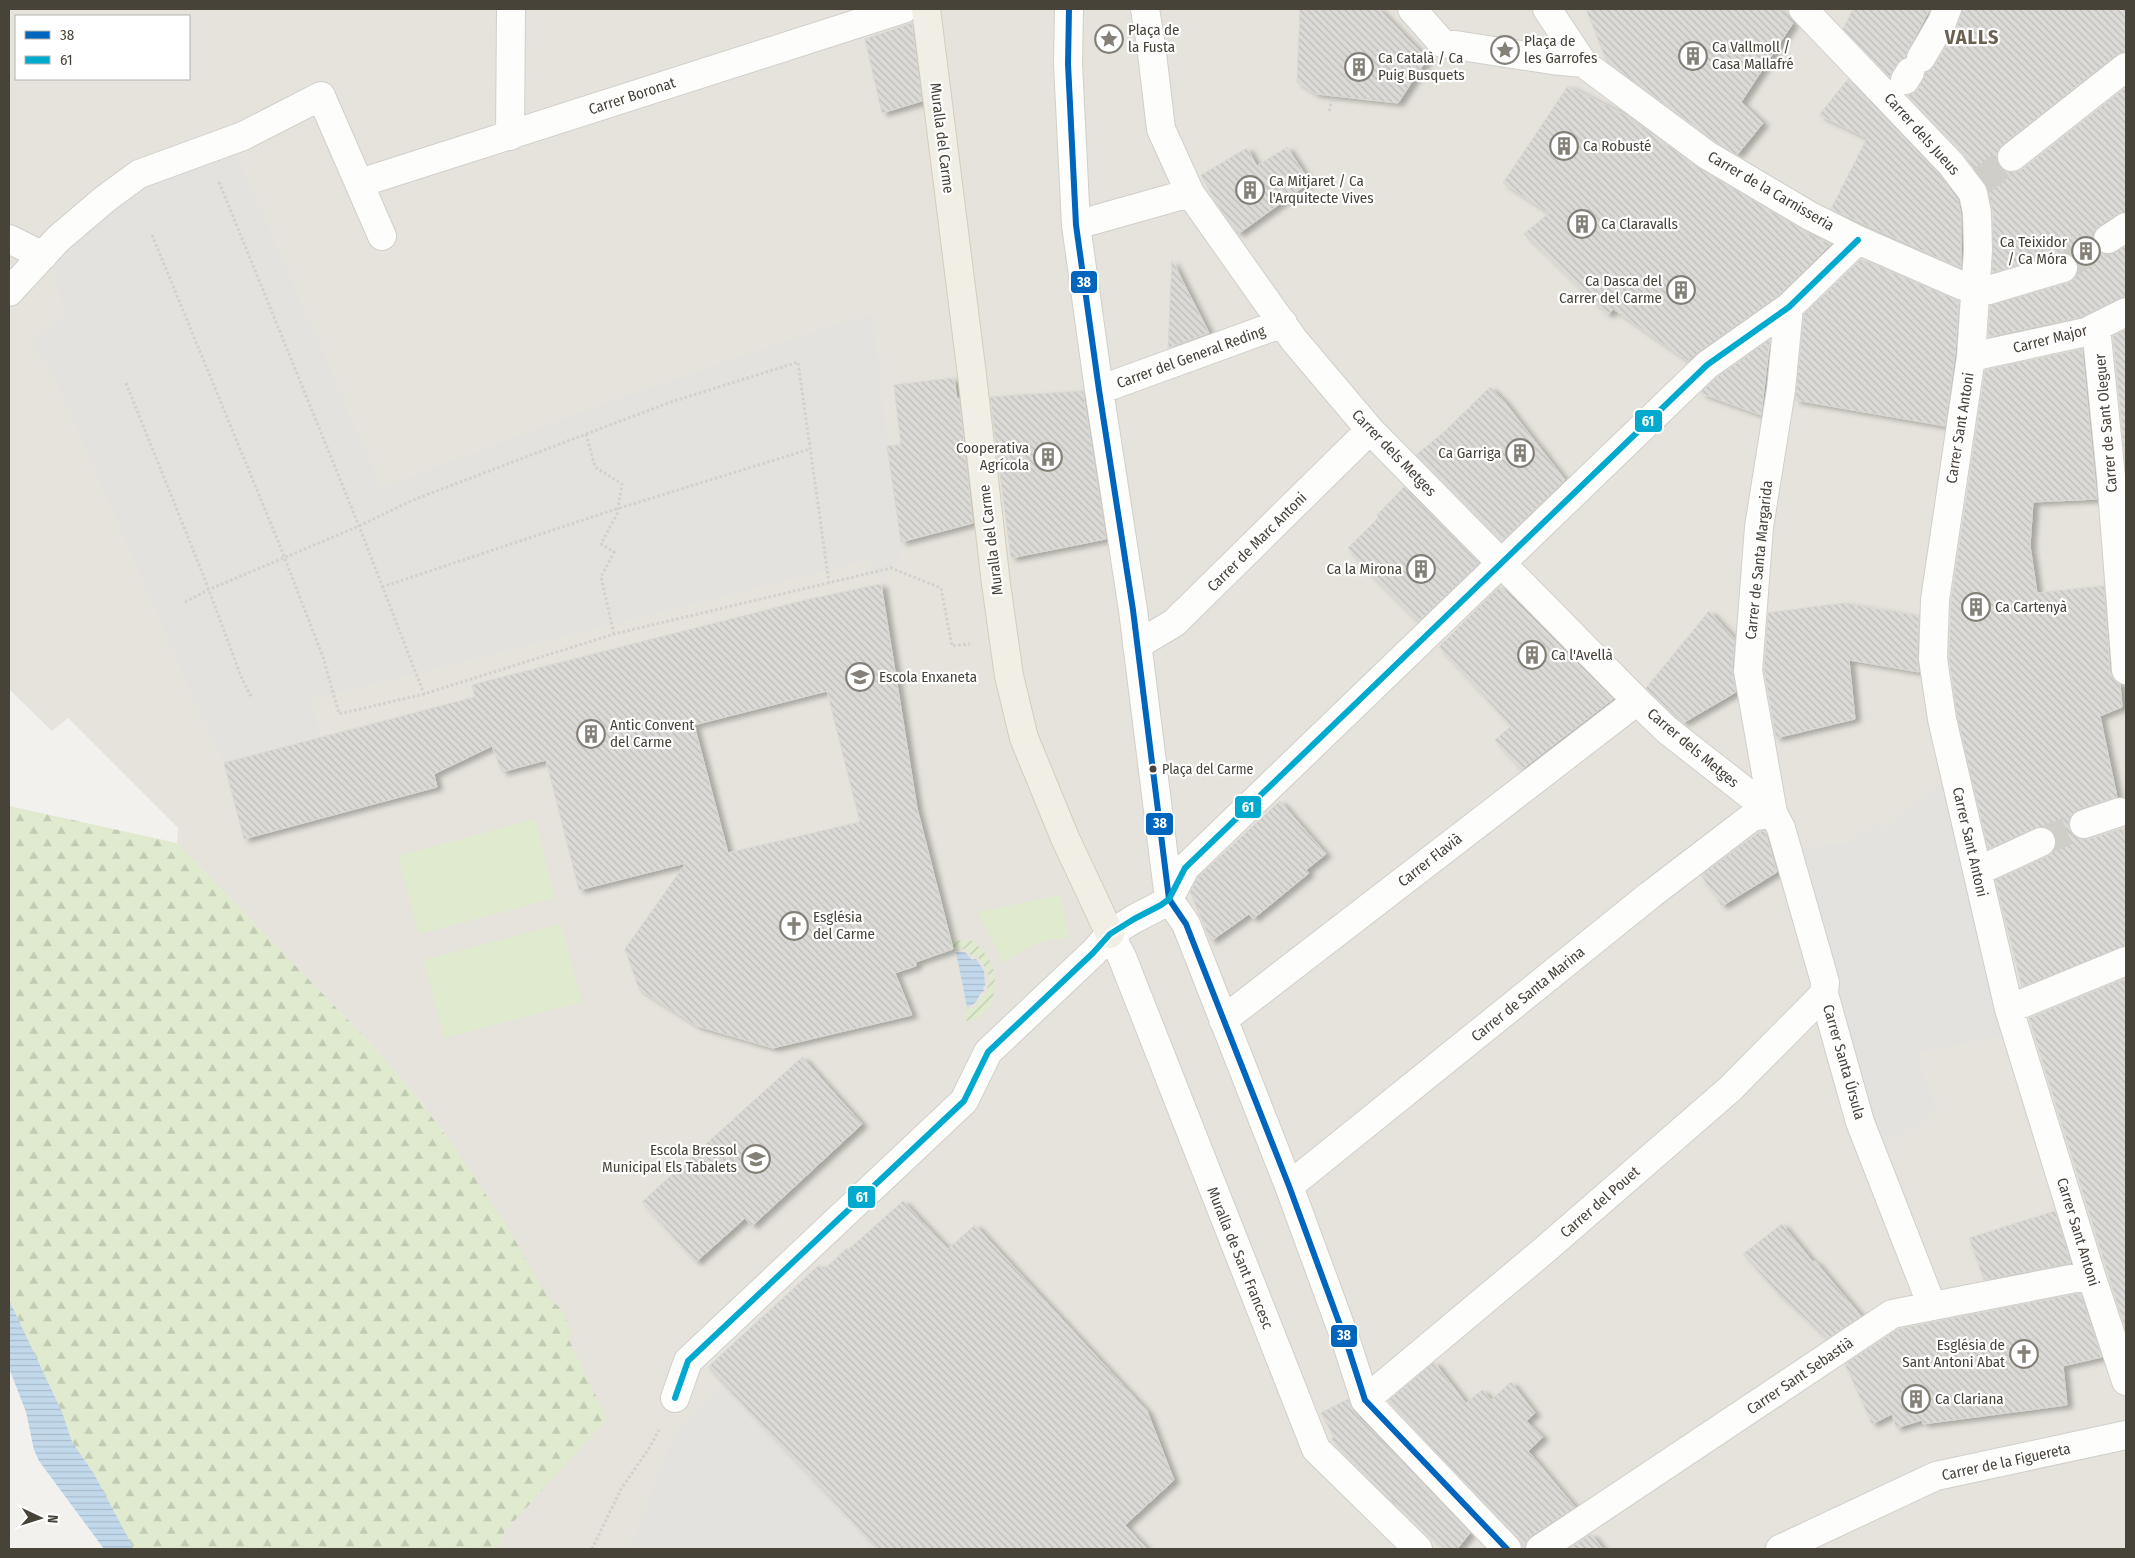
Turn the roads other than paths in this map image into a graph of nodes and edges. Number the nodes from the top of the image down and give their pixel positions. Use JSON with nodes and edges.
{"nodes":[{"id":1,"x":512,"y":9,"type":"edge"},
{"id":2,"x":903,"y":9,"type":"edge"},
{"id":3,"x":926,"y":9,"type":"edge"},
{"id":4,"x":1069,"y":9,"type":"edge"},
{"id":5,"x":1145,"y":9,"type":"edge"},
{"id":6,"x":1412,"y":9,"type":"edge"},
{"id":7,"x":1547,"y":9,"type":"edge"},
{"id":8,"x":1804,"y":9,"type":"edge"},
{"id":9,"x":1947,"y":9,"type":"edge"},
{"id":10,"x":1584,"y":63,"type":"junction"},
{"id":11,"x":2126,"y":67,"type":"edge"},
{"id":12,"x":1909,"y":75,"type":"junction"},
{"id":13,"x":510,"y":136,"type":"junction"},
{"id":14,"x":2012,"y":157,"type":"tunnel mouth"},
{"id":15,"x":360,"y":183,"type":"junction"},
{"id":16,"x":1190,"y":193,"type":"junction"},
{"id":17,"x":1076,"y":225,"type":"junction"},
{"id":18,"x":382,"y":236,"type":"dead end"},
{"id":19,"x":9,"y":239,"type":"edge"},
{"id":20,"x":1858,"y":240,"type":"junction"},
{"id":21,"x":43,"y":256,"type":"junction"},
{"id":22,"x":2063,"y":268,"type":"tunnel mouth"},
{"id":23,"x":1976,"y":288,"type":"junction"},
{"id":24,"x":9,"y":292,"type":"edge"},
{"id":25,"x":1789,"y":307,"type":"junction"},
{"id":26,"x":2126,"y":312,"type":"edge"},
{"id":27,"x":1283,"y":323,"type":"junction"},
{"id":28,"x":2097,"y":330,"type":"junction"},
{"id":29,"x":1971,"y":357,"type":"junction"},
{"id":30,"x":1099,"y":390,"type":"junction"},
{"id":31,"x":1370,"y":430,"type":"junction"},
{"id":32,"x":1502,"y":564,"type":"junction"},
{"id":33,"x":1138,"y":645,"type":"junction"},
{"id":34,"x":2126,"y":670,"type":"edge"},
{"id":35,"x":1638,"y":701,"type":"junction"},
{"id":36,"x":1773,"y":812,"type":"junction"},
{"id":37,"x":2120,"y":812,"type":"dead end"},
{"id":38,"x":2084,"y":824,"type":"tunnel mouth"},
{"id":39,"x":2041,"y":842,"type":"tunnel mouth"},
{"id":40,"x":1978,"y":871,"type":"junction"},
{"id":41,"x":1169,"y":899,"type":"junction"},
{"id":42,"x":1110,"y":934,"type":"junction"},
{"id":43,"x":2126,"y":961,"type":"edge"},
{"id":44,"x":1824,"y":994,"type":"junction"},
{"id":45,"x":2010,"y":1009,"type":"junction"},
{"id":46,"x":1223,"y":1020,"type":"junction"},
{"id":47,"x":1288,"y":1186,"type":"junction"},
{"id":48,"x":2091,"y":1275,"type":"junction"},
{"id":49,"x":1932,"y":1306,"type":"junction"},
{"id":50,"x":2126,"y":1381,"type":"edge"},
{"id":51,"x":676,"y":1398,"type":"road end"},
{"id":52,"x":1365,"y":1400,"type":"junction"},
{"id":53,"x":2126,"y":1435,"type":"edge"},
{"id":54,"x":1418,"y":1549,"type":"edge"},
{"id":55,"x":1507,"y":1549,"type":"edge"},
{"id":56,"x":1540,"y":1549,"type":"edge"},
{"id":57,"x":1780,"y":1549,"type":"edge"}],
"edges":[{"from":1,"to":13,"type":"street"},
{"from":2,"to":13,"type":"street","name":"Carrer Boronat"},
{"from":3,"to":42,"type":"main road","name":"Muralla del Carme"},
{"from":4,"to":17,"type":"street"},
{"from":5,"to":16,"type":"street","name":"Carrer dels Metges"},
{"from":6,"to":10,"type":"street"},
{"from":7,"to":10,"type":"street"},
{"from":8,"to":12,"type":"street","name":"Carrer dels Jueus"},
{"from":9,"to":12,"type":"street"},
{"from":10,"to":20,"type":"street","name":"Carrer de la Carnisseria"},
{"from":11,"to":14,"type":"street"},
{"from":12,"to":23,"type":"street","name":"Carrer dels Jueus"},
{"from":13,"to":15,"type":"street","name":"Carrer Boronat"},
{"from":15,"to":18,"type":"street"},
{"from":15,"to":21,"type":"street"},
{"from":16,"to":17,"type":"street"},
{"from":16,"to":27,"type":"street","name":"Carrer dels Metges"},
{"from":17,"to":30,"type":"street"},
{"from":19,"to":21,"type":"street"},
{"from":20,"to":23,"type":"street","name":"Carrer de la Carnisseria"},
{"from":20,"to":25,"type":"street"},
{"from":21,"to":24,"type":"street"},
{"from":22,"to":23,"type":"street","name":"Carrer de la Carnisseria"},
{"from":23,"to":29,"type":"street","name":"Carrer Sant Antoni"},
{"from":25,"to":32,"type":"street"},
{"from":25,"to":36,"type":"street","name":"Carrer de Santa Margarida"},
{"from":26,"to":28,"type":"street","name":"Carrer Major"},
{"from":27,"to":30,"type":"street","name":"Carrer del General Reding"},
{"from":27,"to":31,"type":"street","name":"Carrer dels Metges"},
{"from":28,"to":29,"type":"street","name":"Carrer Major"},
{"from":28,"to":34,"type":"street","name":"Carrer de Sant Oleguer"},
{"from":29,"to":40,"type":"street","name":"Carrer Sant Antoni"},
{"from":30,"to":33,"type":"street"},
{"from":31,"to":32,"type":"street","name":"Carrer dels Metges"},
{"from":31,"to":33,"type":"street","name":"Carrer de Marc Antoni"},
{"from":32,"to":35,"type":"street","name":"Carrer dels Metges"},
{"from":32,"to":41,"type":"street"},
{"from":33,"to":41,"type":"street"},
{"from":35,"to":36,"type":"street","name":"Carrer dels Metges"},
{"from":35,"to":46,"type":"street","name":"Carrer Flavià"},
{"from":36,"to":44,"type":"street","name":"Carrer Santa Úrsula"},
{"from":36,"to":47,"type":"street","name":"Carrer de Santa Marina"},
{"from":37,"to":38,"type":"street"},
{"from":39,"to":40,"type":"street"},
{"from":40,"to":45,"type":"street","name":"Carrer Sant Antoni"},
{"from":41,"to":42,"type":"street"},
{"from":41,"to":46,"type":"street"},
{"from":42,"to":51,"type":"street"},
{"from":42,"to":54,"type":"street","name":"Muralla de Sant Francesc"},
{"from":43,"to":45,"type":"street"},
{"from":44,"to":49,"type":"street","name":"Carrer Santa Úrsula"},
{"from":44,"to":52,"type":"street","name":"Carrer del Pouet"},
{"from":45,"to":48,"type":"street","name":"Carrer Sant Antoni"},
{"from":46,"to":47,"type":"street"},
{"from":47,"to":52,"type":"street"},
{"from":48,"to":49,"type":"street","name":"Carrer Sant Sebastià"},
{"from":48,"to":50,"type":"street","name":"Carrer Sant Antoni"},
{"from":49,"to":56,"type":"street","name":"Carrer Sant Sebastià"},
{"from":52,"to":55,"type":"street"},
{"from":53,"to":57,"type":"street","name":"Carrer de la Figuereta"}]}
